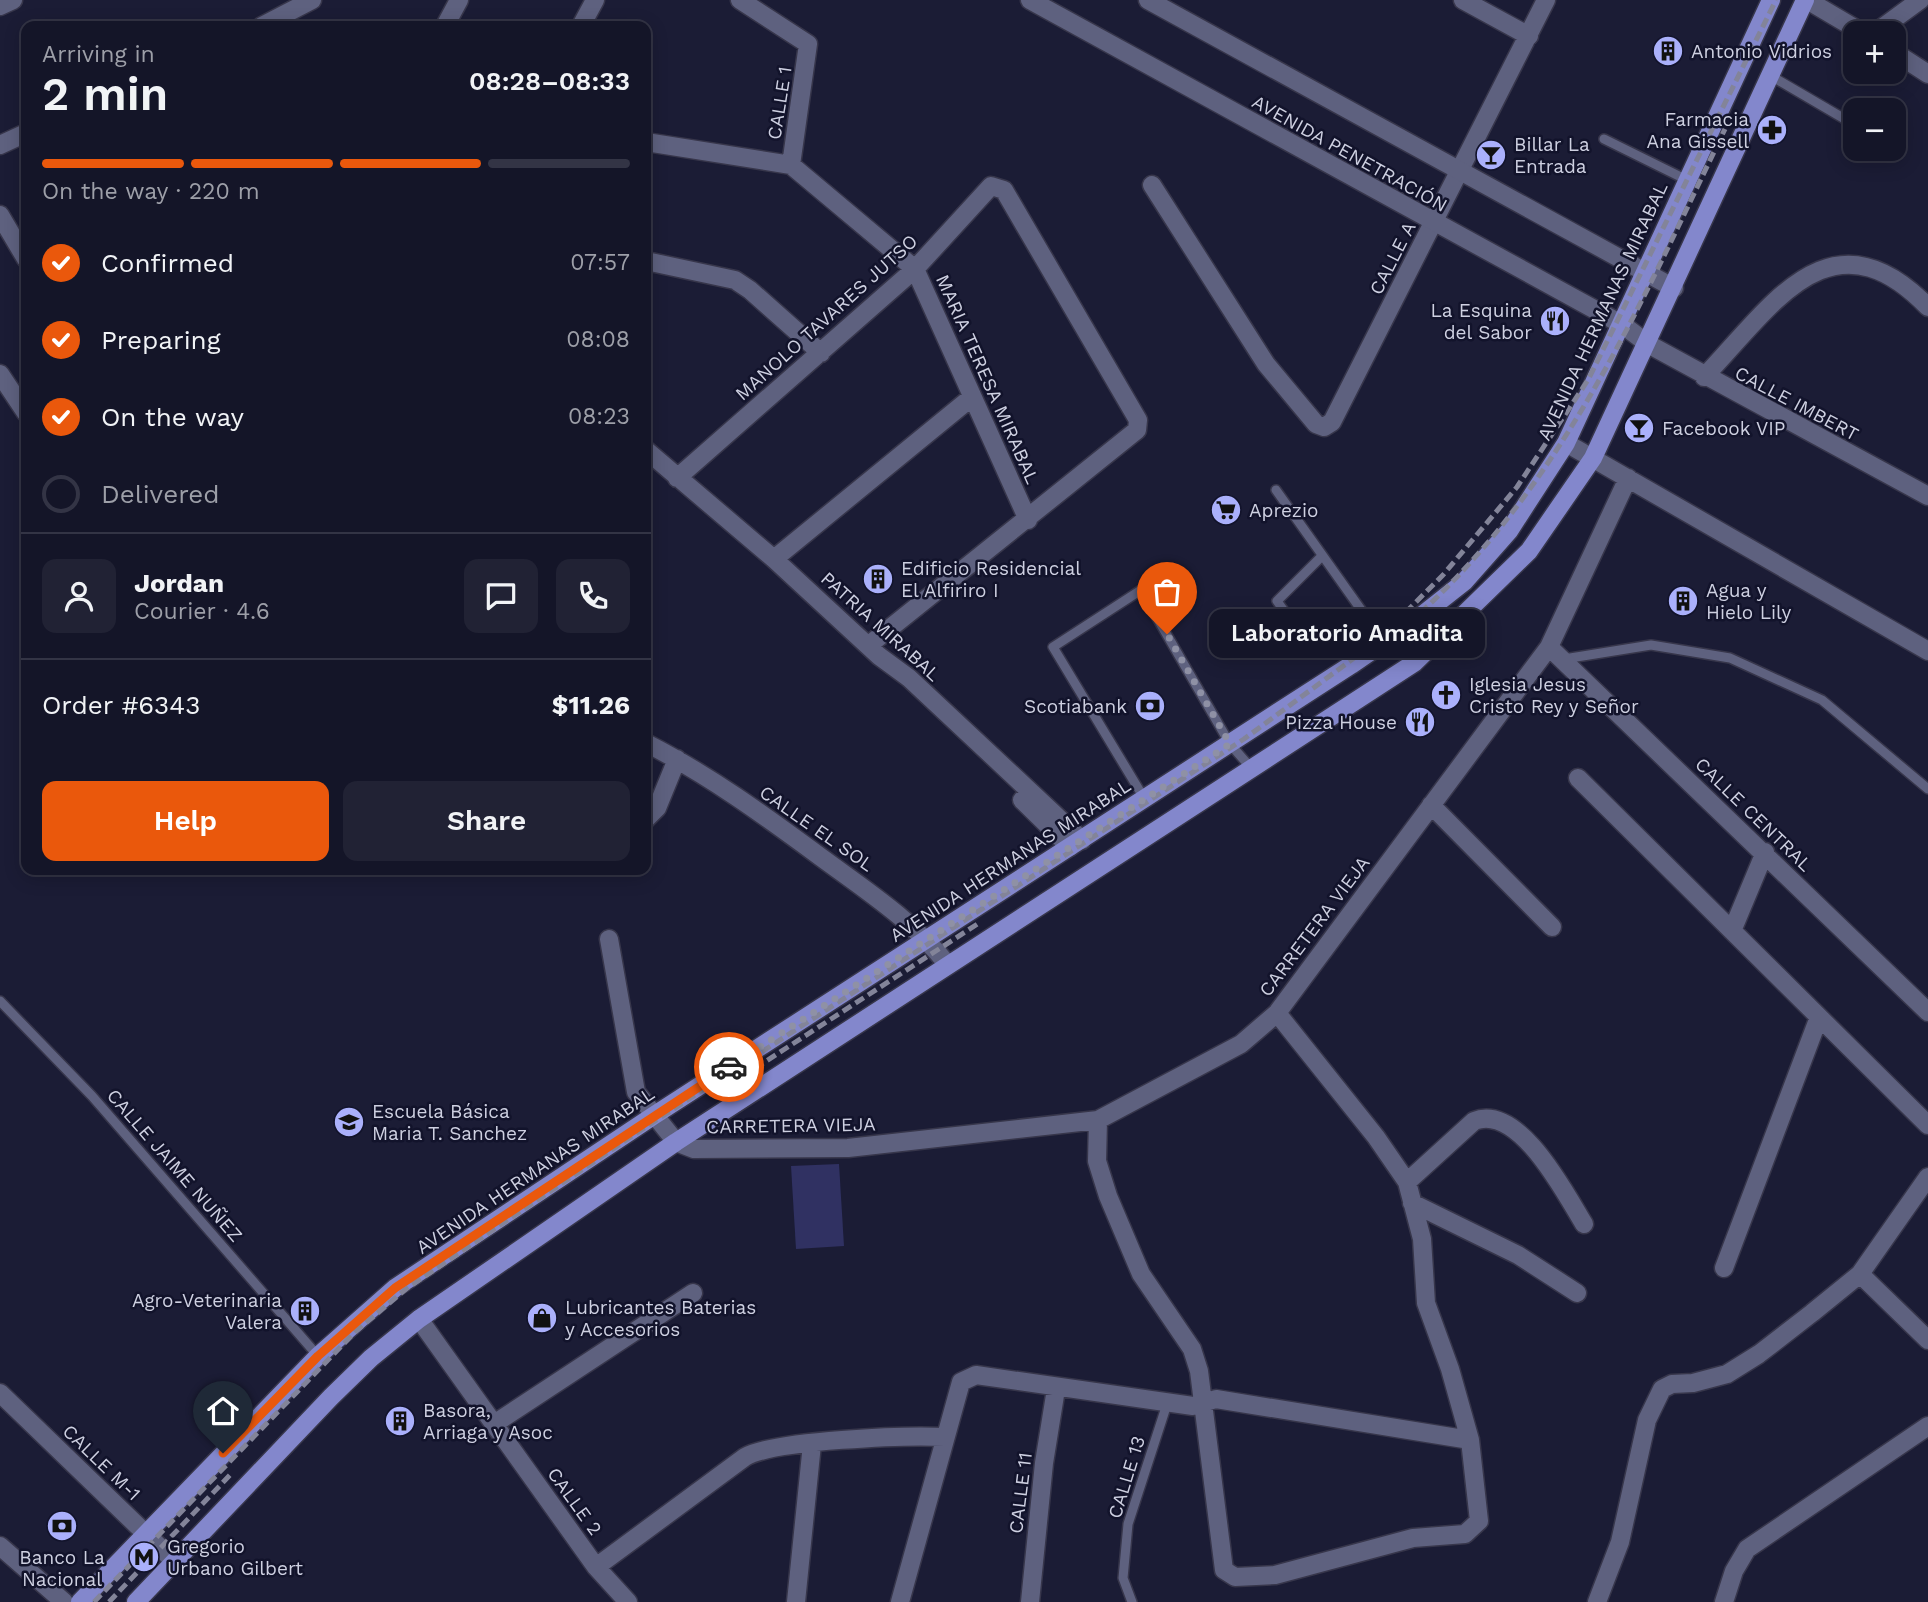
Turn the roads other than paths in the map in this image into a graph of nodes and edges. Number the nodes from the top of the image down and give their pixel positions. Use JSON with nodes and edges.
{"nodes":[{"id":1,"x":13,"y":0,"type":"edge"},
{"id":2,"x":312,"y":0,"type":"edge"},
{"id":3,"x":459,"y":0,"type":"edge"},
{"id":4,"x":595,"y":0,"type":"edge"},
{"id":5,"x":740,"y":0,"type":"edge"},
{"id":6,"x":1030,"y":0,"type":"edge"},
{"id":7,"x":1148,"y":0,"type":"edge"},
{"id":8,"x":1463,"y":0,"type":"edge"},
{"id":9,"x":1546,"y":0,"type":"edge"},
{"id":10,"x":1771,"y":0,"type":"edge"},
{"id":11,"x":1806,"y":0,"type":"edge"},
{"id":12,"x":1920,"y":0,"type":"edge"},
{"id":13,"x":0,"y":6,"type":"edge"},
{"id":14,"x":272,"y":21,"type":"edge"},
{"id":15,"x":448,"y":21,"type":"edge"},
{"id":16,"x":584,"y":21,"type":"edge"},
{"id":17,"x":1843,"y":21,"type":"edge"},
{"id":18,"x":1891,"y":21,"type":"edge"},
{"id":19,"x":1529,"y":36,"type":"junction"},
{"id":20,"x":1906,"y":60,"type":"edge"},
{"id":21,"x":1928,"y":74,"type":"edge"},
{"id":22,"x":1771,"y":76,"type":"junction"},
{"id":23,"x":1843,"y":118,"type":"edge"},
{"id":24,"x":21,"y":135,"type":"edge"},
{"id":25,"x":1604,"y":139,"type":"dead end"},
{"id":26,"x":651,"y":143,"type":"edge"},
{"id":27,"x":0,"y":145,"type":"edge"},
{"id":28,"x":791,"y":165,"type":"junction"},
{"id":29,"x":1460,"y":172,"type":"junction"},
{"id":30,"x":1687,"y":180,"type":"junction"},
{"id":31,"x":1152,"y":186,"type":"dead end"},
{"id":32,"x":0,"y":215,"type":"edge"},
{"id":33,"x":1433,"y":223,"type":"junction"},
{"id":34,"x":21,"y":251,"type":"edge"},
{"id":35,"x":651,"y":262,"type":"edge"},
{"id":36,"x":915,"y":269,"type":"junction"},
{"id":37,"x":1644,"y":272,"type":"junction"},
{"id":38,"x":1674,"y":288,"type":"junction"},
{"id":39,"x":1928,"y":307,"type":"edge"},
{"id":40,"x":1623,"y":325,"type":"junction"},
{"id":41,"x":1648,"y":344,"type":"junction"},
{"id":42,"x":821,"y":352,"type":"junction"},
{"id":43,"x":0,"y":374,"type":"edge"},
{"id":44,"x":1704,"y":377,"type":"junction"},
{"id":45,"x":972,"y":397,"type":"junction"},
{"id":46,"x":21,"y":406,"type":"edge"},
{"id":47,"x":1566,"y":443,"type":"junction"},
{"id":48,"x":651,"y":455,"type":"edge"},
{"id":49,"x":1593,"y":458,"type":"junction"},
{"id":50,"x":677,"y":478,"type":"junction"},
{"id":51,"x":1628,"y":478,"type":"junction"},
{"id":52,"x":1276,"y":490,"type":"dead end"},
{"id":53,"x":1928,"y":496,"type":"edge"},
{"id":54,"x":1028,"y":520,"type":"junction"},
{"id":55,"x":1322,"y":556,"type":"junction"},
{"id":56,"x":774,"y":559,"type":"junction"},
{"id":57,"x":1384,"y":642,"type":"junction"},
{"id":58,"x":1549,"y":647,"type":"junction"},
{"id":59,"x":874,"y":651,"type":"junction"},
{"id":60,"x":1928,"y":651,"type":"edge"},
{"id":61,"x":1314,"y":653,"type":"dead end"},
{"id":62,"x":1563,"y":660,"type":"junction"},
{"id":63,"x":1230,"y":744,"type":"junction"},
{"id":64,"x":651,"y":746,"type":"edge"},
{"id":65,"x":677,"y":759,"type":"junction"},
{"id":66,"x":1252,"y":769,"type":"junction"},
{"id":67,"x":1578,"y":778,"type":"dead end"},
{"id":68,"x":1928,"y":789,"type":"edge"},
{"id":69,"x":1144,"y":798,"type":"junction"},
{"id":70,"x":1430,"y":805,"type":"junction"},
{"id":71,"x":651,"y":814,"type":"edge"},
{"id":72,"x":1076,"y":844,"type":"junction"},
{"id":73,"x":1765,"y":852,"type":"junction"},
{"id":74,"x":1552,"y":927,"type":"dead end"},
{"id":75,"x":1732,"y":931,"type":"junction"},
{"id":76,"x":609,"y":939,"type":"dead end"},
{"id":77,"x":927,"y":939,"type":"junction"},
{"id":78,"x":948,"y":965,"type":"junction"},
{"id":79,"x":0,"y":1001,"type":"edge"},
{"id":80,"x":1928,"y":1012,"type":"edge"},
{"id":81,"x":1277,"y":1013,"type":"junction"},
{"id":82,"x":1819,"y":1017,"type":"junction"},
{"id":83,"x":653,"y":1116,"type":"junction"},
{"id":84,"x":1098,"y":1121,"type":"junction"},
{"id":85,"x":1928,"y":1125,"type":"edge"},
{"id":86,"x":676,"y":1142,"type":"junction"},
{"id":87,"x":1928,"y":1177,"type":"edge"},
{"id":88,"x":1407,"y":1182,"type":"junction"},
{"id":89,"x":1412,"y":1203,"type":"junction"},
{"id":90,"x":1584,"y":1224,"type":"dead end"},
{"id":91,"x":1724,"y":1268,"type":"dead end"},
{"id":92,"x":1860,"y":1274,"type":"junction"},
{"id":93,"x":693,"y":1293,"type":"dead end"},
{"id":94,"x":1577,"y":1293,"type":"dead end"},
{"id":95,"x":419,"y":1319,"type":"junction"},
{"id":96,"x":1928,"y":1340,"type":"edge"},
{"id":97,"x":318,"y":1356,"type":"junction"},
{"id":98,"x":1056,"y":1389,"type":"junction"},
{"id":99,"x":0,"y":1393,"type":"edge"},
{"id":100,"x":1203,"y":1403,"type":"junction"},
{"id":101,"x":1167,"y":1404,"type":"junction"},
{"id":102,"x":494,"y":1424,"type":"junction"},
{"id":103,"x":1928,"y":1426,"type":"edge"},
{"id":104,"x":945,"y":1437,"type":"junction"},
{"id":105,"x":1469,"y":1440,"type":"junction"},
{"id":106,"x":812,"y":1444,"type":"junction"},
{"id":107,"x":145,"y":1533,"type":"junction"},
{"id":108,"x":0,"y":1546,"type":"edge"},
{"id":109,"x":174,"y":1561,"type":"junction"},
{"id":110,"x":596,"y":1567,"type":"junction"},
{"id":111,"x":64,"y":1602,"type":"edge"},
{"id":112,"x":80,"y":1602,"type":"edge"},
{"id":113,"x":136,"y":1602,"type":"edge"},
{"id":114,"x":628,"y":1602,"type":"edge"},
{"id":115,"x":796,"y":1602,"type":"edge"},
{"id":116,"x":900,"y":1602,"type":"edge"},
{"id":117,"x":1030,"y":1602,"type":"edge"},
{"id":118,"x":1132,"y":1602,"type":"edge"},
{"id":119,"x":1597,"y":1602,"type":"edge"},
{"id":120,"x":1724,"y":1602,"type":"edge"}],
"edges":[{"from":1,"to":13,"type":"street"},
{"from":2,"to":14,"type":"street"},
{"from":3,"to":15,"type":"street"},
{"from":4,"to":16,"type":"street"},
{"from":5,"to":28,"type":"street","name":"CALLE 1"},
{"from":6,"to":33,"type":"street","name":"AVENIDA PENETRACIÓN"},
{"from":7,"to":29,"type":"street","name":"AVENIDA PENETRACIÓN"},
{"from":8,"to":19,"type":"street"},
{"from":9,"to":19,"type":"street","name":"CALLE A"},
{"from":10,"to":30,"type":"main road","name":"AVENIDA HERMANAS MIRABAL"},
{"from":11,"to":17,"type":"street"},
{"from":11,"to":22,"type":"main road"},
{"from":12,"to":18,"type":"street"},
{"from":19,"to":29,"type":"street","name":"CALLE A"},
{"from":20,"to":21,"type":"street"},
{"from":22,"to":23,"type":"lane"},
{"from":22,"to":38,"type":"main road"},
{"from":24,"to":27,"type":"street"},
{"from":25,"to":30,"type":"lane"},
{"from":26,"to":28,"type":"street"},
{"from":28,"to":36,"type":"street","name":"MARIA TERESA MIRABAL"},
{"from":29,"to":33,"type":"street","name":"CALLE A"},
{"from":29,"to":37,"type":"street","name":"AVENIDA PENETRACIÓN"},
{"from":30,"to":37,"type":"main road","name":"AVENIDA HERMANAS MIRABAL"},
{"from":31,"to":33,"type":"street","name":"CALLE A"},
{"from":32,"to":34,"type":"street"},
{"from":33,"to":40,"type":"street","name":"AVENIDA PENETRACIÓN"},
{"from":35,"to":42,"type":"street"},
{"from":36,"to":42,"type":"street","name":"MANOLO TAVARES JUTSO"},
{"from":36,"to":45,"type":"street","name":"MARIA TERESA MIRABAL"},
{"from":36,"to":54,"type":"street","name":"MANOLO TAVARES JUTSO"},
{"from":37,"to":38,"type":"street","name":"AVENIDA PENETRACIÓN"},
{"from":37,"to":40,"type":"main road","name":"AVENIDA HERMANAS MIRABAL"},
{"from":38,"to":41,"type":"main road"},
{"from":39,"to":44,"type":"street"},
{"from":40,"to":41,"type":"street","name":"AVENIDA PENETRACIÓN"},
{"from":40,"to":47,"type":"main road","name":"AVENIDA HERMANAS MIRABAL"},
{"from":41,"to":44,"type":"street","name":"CALLE IMBERT"},
{"from":41,"to":49,"type":"main road"},
{"from":42,"to":50,"type":"street","name":"MANOLO TAVARES JUTSO"},
{"from":43,"to":46,"type":"street"},
{"from":44,"to":53,"type":"street","name":"CALLE IMBERT"},
{"from":45,"to":54,"type":"street","name":"MARIA TERESA MIRABAL"},
{"from":45,"to":56,"type":"street"},
{"from":47,"to":49,"type":"street"},
{"from":47,"to":57,"type":"main road","name":"AVENIDA HERMANAS MIRABAL"},
{"from":48,"to":50,"type":"street","name":"PATRIA MIRABAL"},
{"from":49,"to":51,"type":"street"},
{"from":49,"to":66,"type":"main road"},
{"from":50,"to":56,"type":"street","name":"PATRIA MIRABAL"},
{"from":51,"to":58,"type":"street","name":"CARRETERA VIEJA"},
{"from":51,"to":60,"type":"street"},
{"from":52,"to":55,"type":"lane"},
{"from":54,"to":59,"type":"street"},
{"from":55,"to":57,"type":"lane"},
{"from":55,"to":61,"type":"lane"},
{"from":56,"to":59,"type":"street","name":"PATRIA MIRABAL"},
{"from":57,"to":63,"type":"main road","name":"AVENIDA HERMANAS MIRABAL"},
{"from":58,"to":62,"type":"street","name":"CALLE CENTRAL"},
{"from":58,"to":70,"type":"street","name":"CARRETERA VIEJA"},
{"from":59,"to":72,"type":"street","name":"PATRIA MIRABAL"},
{"from":62,"to":68,"type":"lane"},
{"from":62,"to":73,"type":"street","name":"CALLE CENTRAL"},
{"from":63,"to":66,"type":"lane"},
{"from":63,"to":69,"type":"main road","name":"AVENIDA HERMANAS MIRABAL"},
{"from":63,"to":69,"type":"lane"},
{"from":64,"to":65,"type":"street","name":"CALLE EL SOL"},
{"from":65,"to":71,"type":"street"},
{"from":65,"to":77,"type":"street","name":"CALLE EL SOL"},
{"from":66,"to":78,"type":"main road"},
{"from":67,"to":75,"type":"street"},
{"from":69,"to":72,"type":"main road","name":"AVENIDA HERMANAS MIRABAL"},
{"from":70,"to":74,"type":"street"},
{"from":70,"to":81,"type":"street","name":"CARRETERA VIEJA"},
{"from":72,"to":77,"type":"main road","name":"AVENIDA HERMANAS MIRABAL"},
{"from":73,"to":75,"type":"street"},
{"from":73,"to":80,"type":"street","name":"CALLE CENTRAL"},
{"from":75,"to":82,"type":"street"},
{"from":76,"to":83,"type":"street"},
{"from":77,"to":78,"type":"street","name":"CALLE EL SOL"},
{"from":77,"to":83,"type":"main road","name":"AVENIDA HERMANAS MIRABAL"},
{"from":78,"to":86,"type":"main road"},
{"from":79,"to":97,"type":"lane","name":"CALLE JAIME NUÑEZ"},
{"from":81,"to":84,"type":"street","name":"CARRETERA VIEJA"},
{"from":81,"to":88,"type":"street"},
{"from":82,"to":85,"type":"street"},
{"from":82,"to":91,"type":"street"},
{"from":83,"to":86,"type":"street"},
{"from":83,"to":97,"type":"main road","name":"AVENIDA HERMANAS MIRABAL"},
{"from":84,"to":86,"type":"street","name":"CARRETERA VIEJA"},
{"from":84,"to":100,"type":"street"},
{"from":86,"to":95,"type":"main road"},
{"from":87,"to":92,"type":"street"},
{"from":88,"to":89,"type":"street"},
{"from":88,"to":90,"type":"street"},
{"from":89,"to":94,"type":"street"},
{"from":89,"to":105,"type":"street"},
{"from":92,"to":96,"type":"street"},
{"from":92,"to":119,"type":"street"},
{"from":93,"to":102,"type":"street"},
{"from":95,"to":102,"type":"street","name":"CALLE 2"},
{"from":95,"to":109,"type":"main road"},
{"from":97,"to":107,"type":"main road","name":"AVENIDA HERMANAS MIRABAL"},
{"from":98,"to":101,"type":"street"},
{"from":98,"to":104,"type":"street"},
{"from":98,"to":117,"type":"street","name":"CALLE 11"},
{"from":99,"to":107,"type":"street","name":"CALLE M-1"},
{"from":100,"to":101,"type":"street"},
{"from":100,"to":105,"type":"street"},
{"from":100,"to":105,"type":"street"},
{"from":101,"to":118,"type":"lane","name":"CALLE 13"},
{"from":102,"to":110,"type":"street","name":"CALLE 2"},
{"from":103,"to":120,"type":"street"},
{"from":104,"to":106,"type":"street"},
{"from":104,"to":116,"type":"street"},
{"from":106,"to":110,"type":"street"},
{"from":106,"to":115,"type":"street"},
{"from":107,"to":109,"type":"street","name":"CALLE M-1"},
{"from":107,"to":112,"type":"main road","name":"AVENIDA HERMANAS MIRABAL"},
{"from":108,"to":111,"type":"street"},
{"from":109,"to":113,"type":"main road"},
{"from":110,"to":114,"type":"street","name":"CALLE 2"}]}
